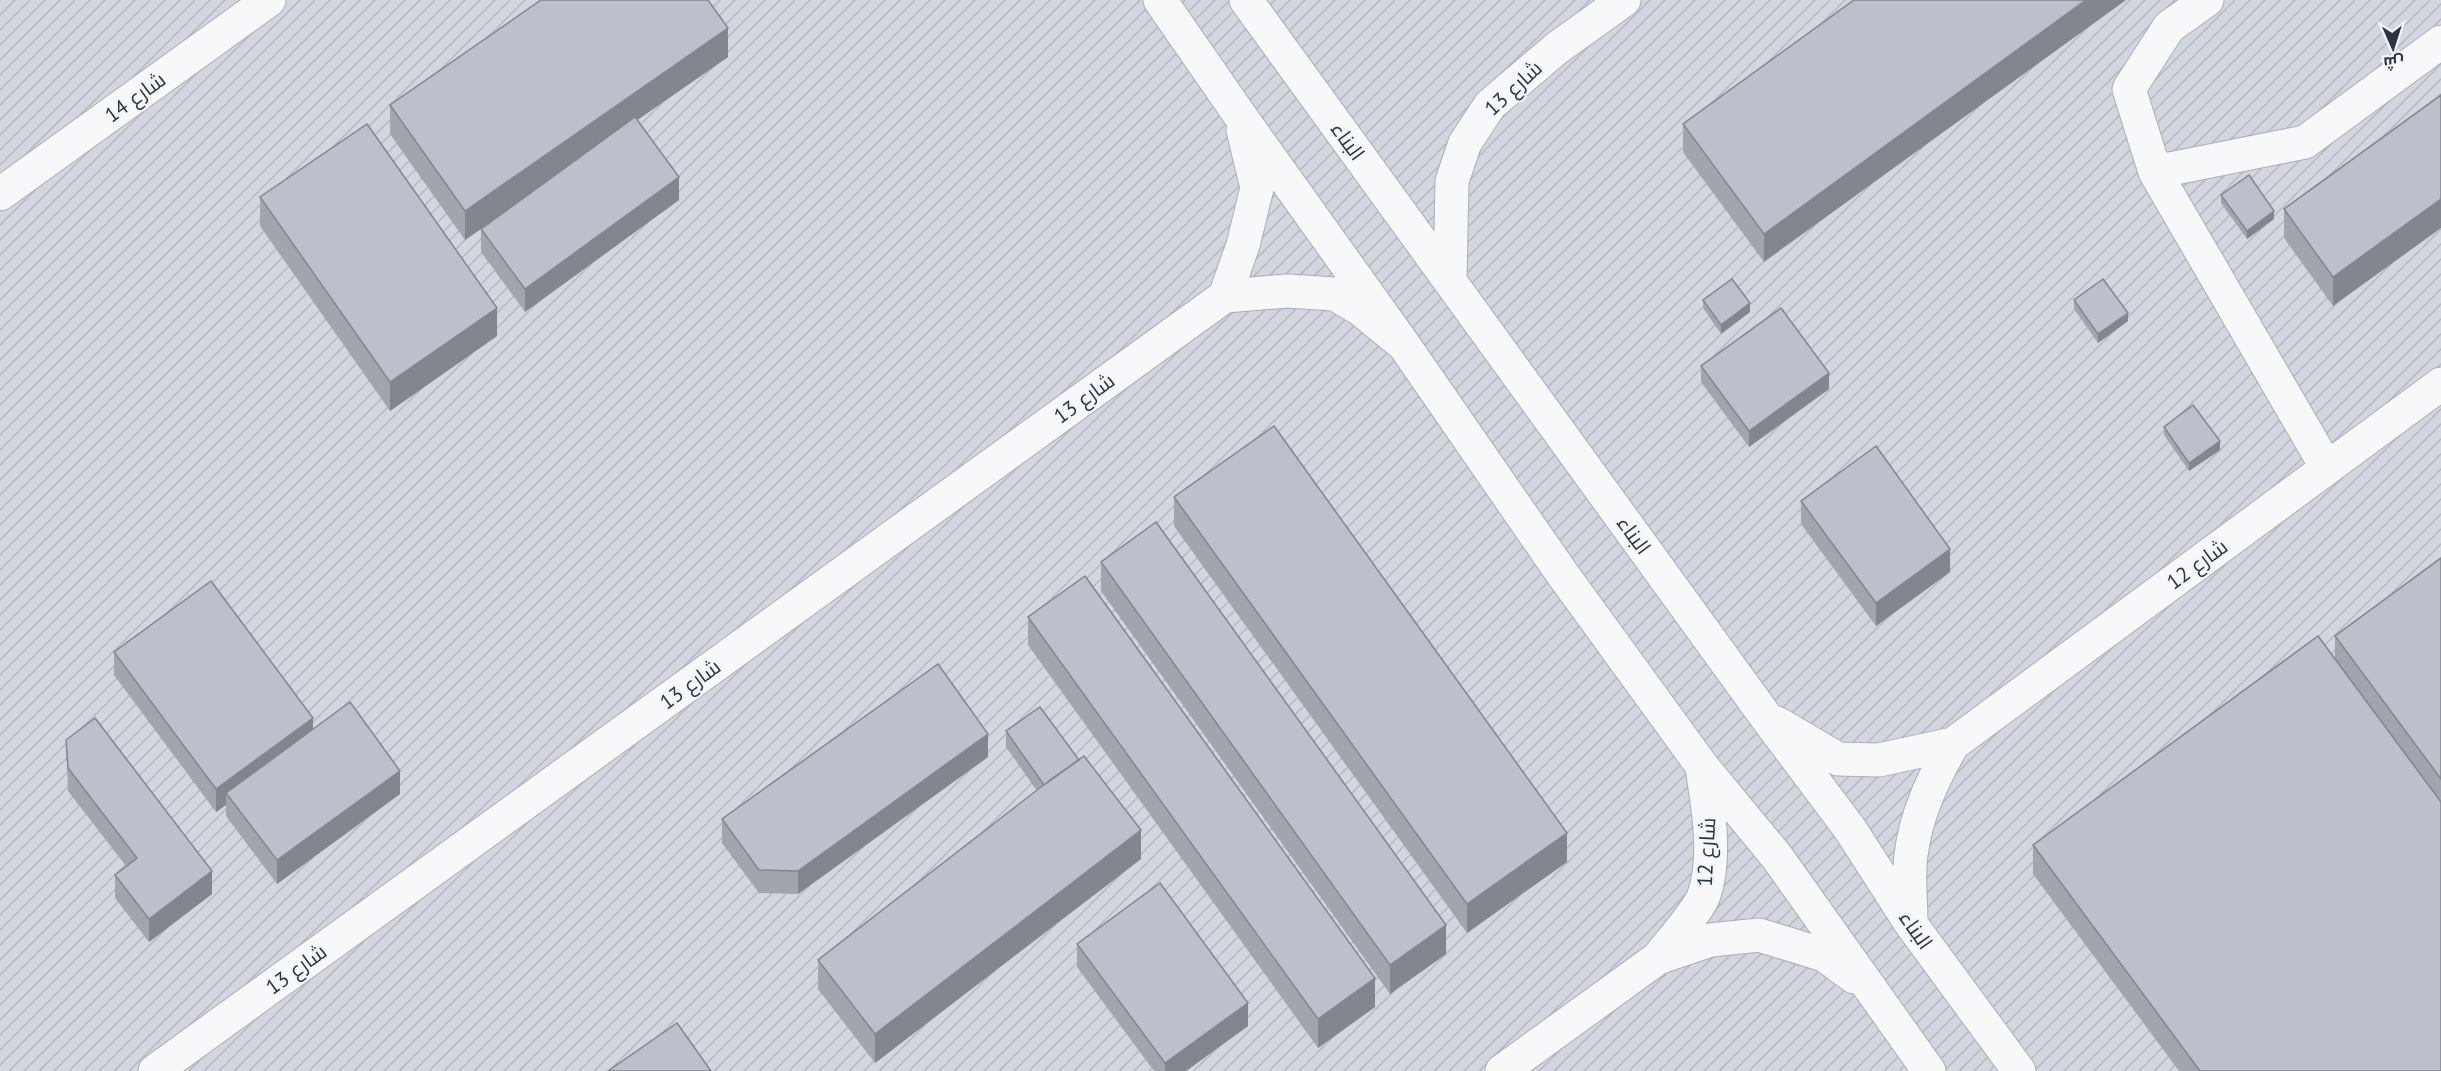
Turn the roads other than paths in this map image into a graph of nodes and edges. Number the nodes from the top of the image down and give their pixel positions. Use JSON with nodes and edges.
{"nodes":[{"id":1,"x":269,"y":0,"type":"edge"},
{"id":2,"x":1160,"y":0,"type":"edge"},
{"id":3,"x":1246,"y":0,"type":"edge"},
{"id":4,"x":1624,"y":0,"type":"edge"},
{"id":5,"x":2207,"y":0,"type":"edge"},
{"id":6,"x":2441,"y":42,"type":"edge"},
{"id":7,"x":1240,"y":117,"type":"junction"},
{"id":8,"x":2154,"y":172,"type":"junction"},
{"id":9,"x":0,"y":194,"type":"edge"},
{"id":10,"x":1450,"y":282,"type":"junction"},
{"id":11,"x":1225,"y":296,"type":"junction"},
{"id":12,"x":1404,"y":345,"type":"junction"},
{"id":13,"x":2441,"y":384,"type":"edge"},
{"id":14,"x":2327,"y":468,"type":"junction"},
{"id":15,"x":1766,"y":717,"type":"junction"},
{"id":16,"x":1953,"y":744,"type":"junction"},
{"id":17,"x":1702,"y":766,"type":"junction"},
{"id":18,"x":1911,"y":924,"type":"junction"},
{"id":19,"x":1658,"y":958,"type":"junction"},
{"id":20,"x":1870,"y":989,"type":"junction"},
{"id":21,"x":155,"y":1071,"type":"edge"},
{"id":22,"x":1502,"y":1071,"type":"edge"},
{"id":23,"x":1929,"y":1071,"type":"edge"},
{"id":24,"x":2019,"y":1071,"type":"edge"}],
"edges":[{"from":1,"to":9,"type":"street","name":"شارع 14"},
{"from":2,"to":7,"type":"street"},
{"from":3,"to":10,"type":"street","name":"البناء"},
{"from":4,"to":10,"type":"street","name":"شارع 13"},
{"from":5,"to":8,"type":"street"},
{"from":6,"to":8,"type":"street"},
{"from":7,"to":11,"type":"street"},
{"from":7,"to":12,"type":"street"},
{"from":8,"to":14,"type":"street"},
{"from":10,"to":15,"type":"street","name":"البناء"},
{"from":11,"to":12,"type":"street"},
{"from":11,"to":21,"type":"street","name":"شارع 13"},
{"from":12,"to":17,"type":"street"},
{"from":13,"to":14,"type":"street","name":"شارع 12"},
{"from":14,"to":16,"type":"street","name":"شارع 12"},
{"from":15,"to":16,"type":"street","name":"شارع 12"},
{"from":15,"to":18,"type":"street","name":"البناء"},
{"from":16,"to":18,"type":"street","name":"شارع 12"},
{"from":17,"to":19,"type":"street","name":"شارع 12"},
{"from":17,"to":20,"type":"street"},
{"from":18,"to":24,"type":"street","name":"البناء"},
{"from":19,"to":20,"type":"street","name":"شارع 12"},
{"from":19,"to":22,"type":"street","name":"شارع 12"},
{"from":20,"to":23,"type":"street"}]}
